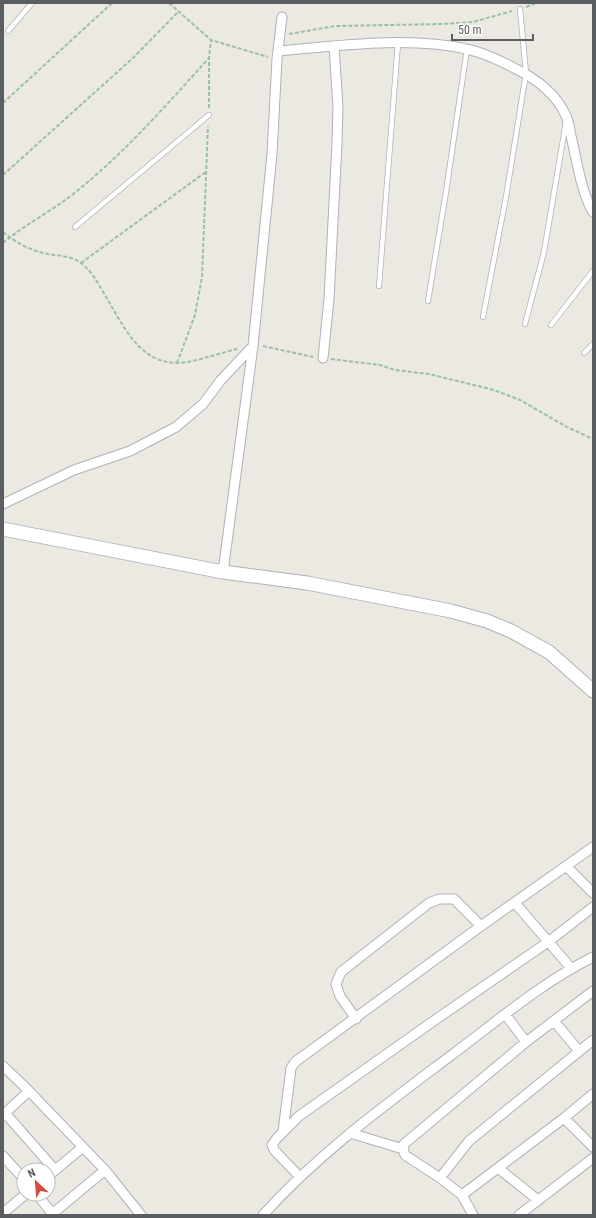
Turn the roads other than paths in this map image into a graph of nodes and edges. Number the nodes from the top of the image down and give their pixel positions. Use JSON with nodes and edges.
{"nodes":[{"id":1,"x":32,"y":3,"type":"edge"},
{"id":2,"x":520,"y":9,"type":"road end"},
{"id":3,"x":282,"y":17,"type":"dead end"},
{"id":4,"x":8,"y":31,"type":"dead end"},
{"id":5,"x":398,"y":43,"type":"junction"},
{"id":6,"x":334,"y":46,"type":"junction"},
{"id":7,"x":467,"y":49,"type":"junction"},
{"id":8,"x":278,"y":55,"type":"junction"},
{"id":9,"x":526,"y":74,"type":"junction"},
{"id":10,"x":208,"y":115,"type":"road end"},
{"id":11,"x":567,"y":117,"type":"junction"},
{"id":12,"x":593,"y":212,"type":"edge"},
{"id":13,"x":75,"y":227,"type":"dead end"},
{"id":14,"x":593,"y":271,"type":"edge"},
{"id":15,"x":379,"y":286,"type":"dead end"},
{"id":16,"x":428,"y":301,"type":"dead end"},
{"id":17,"x":483,"y":317,"type":"dead end"},
{"id":18,"x":525,"y":324,"type":"dead end"},
{"id":19,"x":550,"y":325,"type":"dead end"},
{"id":20,"x":593,"y":344,"type":"edge"},
{"id":21,"x":253,"y":346,"type":"junction"},
{"id":22,"x":584,"y":353,"type":"dead end"},
{"id":23,"x":323,"y":358,"type":"road end"},
{"id":24,"x":3,"y":504,"type":"edge"},
{"id":25,"x":3,"y":529,"type":"edge"},
{"id":26,"x":223,"y":572,"type":"junction"},
{"id":27,"x":593,"y":691,"type":"edge"},
{"id":28,"x":593,"y":847,"type":"edge"},
{"id":29,"x":566,"y":866,"type":"junction"},
{"id":30,"x":593,"y":893,"type":"edge"},
{"id":31,"x":514,"y":903,"type":"junction"},
{"id":32,"x":593,"y":907,"type":"edge"},
{"id":33,"x":481,"y":926,"type":"junction"},
{"id":34,"x":548,"y":942,"type":"junction"},
{"id":35,"x":593,"y":957,"type":"edge"},
{"id":36,"x":571,"y":968,"type":"junction"},
{"id":37,"x":593,"y":991,"type":"edge"},
{"id":38,"x":505,"y":1014,"type":"junction"},
{"id":39,"x":356,"y":1019,"type":"junction"},
{"id":40,"x":554,"y":1021,"type":"junction"},
{"id":41,"x":593,"y":1040,"type":"edge"},
{"id":42,"x":526,"y":1042,"type":"junction"},
{"id":43,"x":579,"y":1051,"type":"junction"},
{"id":44,"x":3,"y":1066,"type":"edge"},
{"id":45,"x":29,"y":1090,"type":"junction"},
{"id":46,"x":593,"y":1094,"type":"edge"},
{"id":47,"x":4,"y":1114,"type":"edge"},
{"id":48,"x":564,"y":1118,"type":"junction"},
{"id":49,"x":283,"y":1132,"type":"junction"},
{"id":50,"x":350,"y":1133,"type":"junction"},
{"id":51,"x":83,"y":1147,"type":"junction"},
{"id":52,"x":593,"y":1147,"type":"edge"},
{"id":53,"x":403,"y":1149,"type":"junction"},
{"id":54,"x":3,"y":1156,"type":"edge"},
{"id":55,"x":593,"y":1158,"type":"edge"},
{"id":56,"x":43,"y":1162,"type":"edge"},
{"id":57,"x":498,"y":1168,"type":"junction"},
{"id":58,"x":16,"y":1170,"type":"edge"},
{"id":59,"x":56,"y":1170,"type":"edge"},
{"id":60,"x":105,"y":1170,"type":"junction"},
{"id":61,"x":300,"y":1177,"type":"junction"},
{"id":62,"x":440,"y":1178,"type":"junction"},
{"id":63,"x":462,"y":1195,"type":"junction"},
{"id":64,"x":538,"y":1200,"type":"junction"},
{"id":65,"x":16,"y":1202,"type":"edge"},
{"id":66,"x":43,"y":1202,"type":"edge"},
{"id":67,"x":3,"y":1213,"type":"edge"},
{"id":68,"x":52,"y":1215,"type":"edge"},
{"id":69,"x":141,"y":1215,"type":"edge"},
{"id":70,"x":263,"y":1215,"type":"edge"},
{"id":71,"x":473,"y":1215,"type":"edge"},
{"id":72,"x":519,"y":1215,"type":"edge"}],
"edges":[{"from":1,"to":4,"type":"lane"},
{"from":2,"to":9,"type":"lane"},
{"from":3,"to":8,"type":"street"},
{"from":5,"to":6,"type":"street"},
{"from":5,"to":7,"type":"street"},
{"from":5,"to":15,"type":"lane"},
{"from":6,"to":8,"type":"street"},
{"from":6,"to":23,"type":"street"},
{"from":7,"to":9,"type":"street"},
{"from":7,"to":16,"type":"lane"},
{"from":8,"to":21,"type":"street"},
{"from":9,"to":11,"type":"street"},
{"from":9,"to":17,"type":"lane"},
{"from":10,"to":13,"type":"lane"},
{"from":11,"to":12,"type":"street"},
{"from":11,"to":18,"type":"lane"},
{"from":14,"to":19,"type":"lane"},
{"from":20,"to":22,"type":"lane"},
{"from":21,"to":24,"type":"street"},
{"from":21,"to":26,"type":"street"},
{"from":25,"to":26,"type":"street"},
{"from":26,"to":27,"type":"street"},
{"from":28,"to":29,"type":"street"},
{"from":29,"to":30,"type":"street"},
{"from":29,"to":31,"type":"street"},
{"from":31,"to":33,"type":"street"},
{"from":31,"to":34,"type":"street"},
{"from":32,"to":34,"type":"street"},
{"from":33,"to":39,"type":"street"},
{"from":33,"to":39,"type":"street"},
{"from":34,"to":36,"type":"street"},
{"from":34,"to":49,"type":"street"},
{"from":35,"to":36,"type":"street"},
{"from":36,"to":38,"type":"street"},
{"from":37,"to":40,"type":"street"},
{"from":38,"to":42,"type":"street"},
{"from":38,"to":50,"type":"street"},
{"from":39,"to":49,"type":"street"},
{"from":40,"to":42,"type":"street"},
{"from":40,"to":43,"type":"street"},
{"from":41,"to":43,"type":"street"},
{"from":42,"to":53,"type":"street"},
{"from":43,"to":62,"type":"street"},
{"from":44,"to":45,"type":"street"},
{"from":45,"to":47,"type":"street"},
{"from":45,"to":51,"type":"street"},
{"from":46,"to":48,"type":"street"},
{"from":47,"to":56,"type":"street"},
{"from":48,"to":52,"type":"street"},
{"from":48,"to":57,"type":"street"},
{"from":49,"to":61,"type":"street"},
{"from":50,"to":53,"type":"street"},
{"from":50,"to":61,"type":"street"},
{"from":51,"to":59,"type":"street"},
{"from":51,"to":60,"type":"street"},
{"from":53,"to":62,"type":"street"},
{"from":54,"to":58,"type":"street"},
{"from":55,"to":64,"type":"street"},
{"from":57,"to":63,"type":"street"},
{"from":57,"to":64,"type":"street"},
{"from":60,"to":68,"type":"street"},
{"from":60,"to":69,"type":"street"},
{"from":61,"to":70,"type":"street"},
{"from":62,"to":63,"type":"street"},
{"from":63,"to":71,"type":"street"},
{"from":64,"to":72,"type":"street"},
{"from":65,"to":67,"type":"street"},
{"from":66,"to":68,"type":"street"}]}
